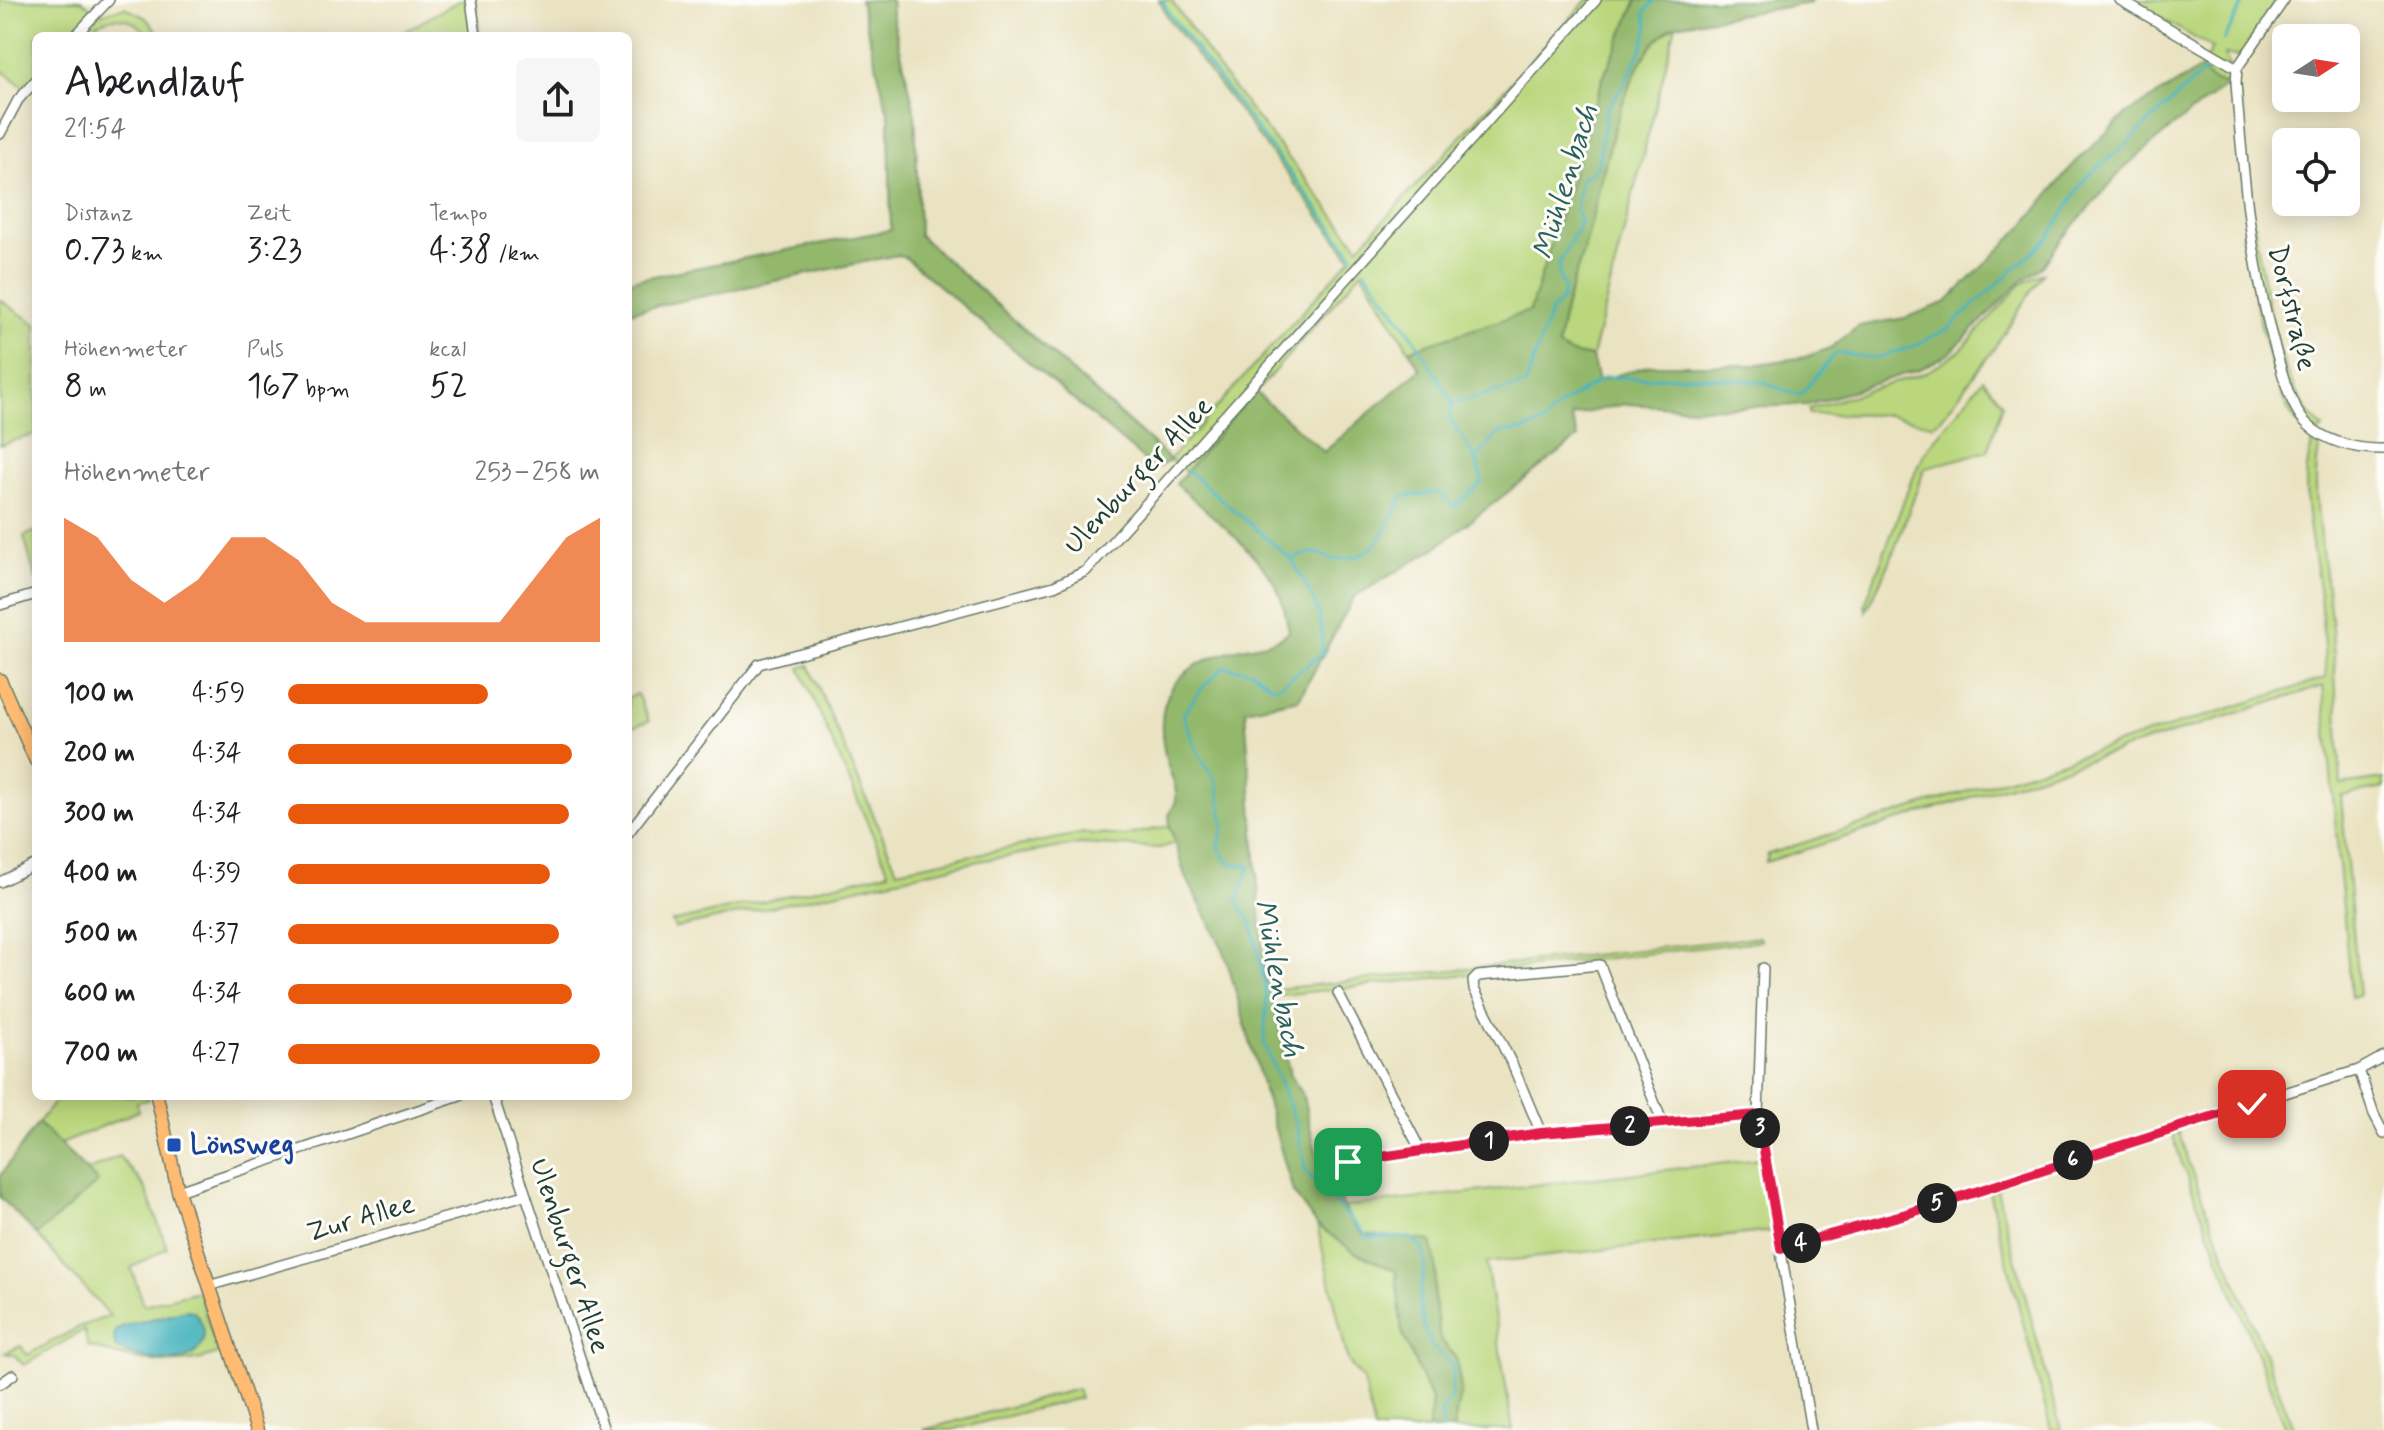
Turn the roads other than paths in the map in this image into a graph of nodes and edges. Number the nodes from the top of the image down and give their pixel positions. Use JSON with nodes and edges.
{"nodes":[{"id":1,"x":109,"y":0,"type":"edge"},
{"id":2,"x":471,"y":0,"type":"edge"},
{"id":3,"x":1596,"y":0,"type":"edge"},
{"id":4,"x":2120,"y":0,"type":"edge"},
{"id":5,"x":2284,"y":0,"type":"edge"},
{"id":6,"x":79,"y":32,"type":"edge"},
{"id":7,"x":475,"y":32,"type":"edge"},
{"id":8,"x":2237,"y":68,"type":"junction"},
{"id":9,"x":32,"y":84,"type":"edge"},
{"id":10,"x":0,"y":134,"type":"edge"},
{"id":11,"x":2384,"y":449,"type":"edge"},
{"id":12,"x":32,"y":595,"type":"edge"},
{"id":13,"x":0,"y":605,"type":"edge"},
{"id":14,"x":0,"y":680,"type":"edge"},
{"id":15,"x":32,"y":752,"type":"edge"},
{"id":16,"x":632,"y":828,"type":"edge"},
{"id":17,"x":32,"y":866,"type":"edge"},
{"id":18,"x":0,"y":882,"type":"edge"},
{"id":19,"x":1763,"y":968,"type":"dead end"},
{"id":20,"x":1338,"y":993,"type":"dead end"},
{"id":21,"x":2384,"y":1056,"type":"edge"},
{"id":22,"x":2359,"y":1070,"type":"junction"},
{"id":23,"x":158,"y":1100,"type":"edge"},
{"id":24,"x":448,"y":1100,"type":"edge"},
{"id":25,"x":494,"y":1100,"type":"edge"},
{"id":26,"x":1758,"y":1115,"type":"junction"},
{"id":27,"x":1663,"y":1124,"type":"junction"},
{"id":28,"x":1541,"y":1133,"type":"junction"},
{"id":29,"x":2384,"y":1133,"type":"edge"},
{"id":30,"x":1421,"y":1151,"type":"junction"},
{"id":31,"x":1342,"y":1189,"type":"dead end"},
{"id":32,"x":178,"y":1191,"type":"junction"},
{"id":33,"x":525,"y":1195,"type":"junction"},
{"id":34,"x":1781,"y":1248,"type":"junction"},
{"id":35,"x":208,"y":1286,"type":"junction"},
{"id":36,"x":13,"y":1375,"type":"dead end"},
{"id":37,"x":0,"y":1384,"type":"edge"},
{"id":38,"x":257,"y":1430,"type":"edge"},
{"id":39,"x":604,"y":1430,"type":"edge"},
{"id":40,"x":1811,"y":1430,"type":"edge"}],
"edges":[{"from":1,"to":6,"type":"street"},
{"from":2,"to":7,"type":"street"},
{"from":3,"to":16,"type":"street","name":"Ulenburger Allee"},
{"from":4,"to":8,"type":"street"},
{"from":5,"to":8,"type":"street"},
{"from":8,"to":11,"type":"street","name":"Dorfstraße"},
{"from":9,"to":10,"type":"street"},
{"from":12,"to":13,"type":"street"},
{"from":14,"to":15,"type":"main road"},
{"from":17,"to":18,"type":"street"},
{"from":19,"to":26,"type":"street"},
{"from":20,"to":30,"type":"street"},
{"from":21,"to":22,"type":"street"},
{"from":22,"to":29,"type":"street"},
{"from":22,"to":34,"type":"street"},
{"from":23,"to":32,"type":"main road"},
{"from":24,"to":32,"type":"street"},
{"from":25,"to":33,"type":"street","name":"Ulenburger Allee"},
{"from":26,"to":27,"type":"street"},
{"from":26,"to":34,"type":"street"},
{"from":27,"to":28,"type":"street"},
{"from":27,"to":28,"type":"street"},
{"from":28,"to":30,"type":"street"},
{"from":30,"to":31,"type":"street"},
{"from":32,"to":35,"type":"main road"},
{"from":33,"to":35,"type":"street","name":"Zur Allee"},
{"from":33,"to":39,"type":"street","name":"Ulenburger Allee"},
{"from":34,"to":40,"type":"street"},
{"from":35,"to":38,"type":"main road"},
{"from":36,"to":37,"type":"street"}]}
